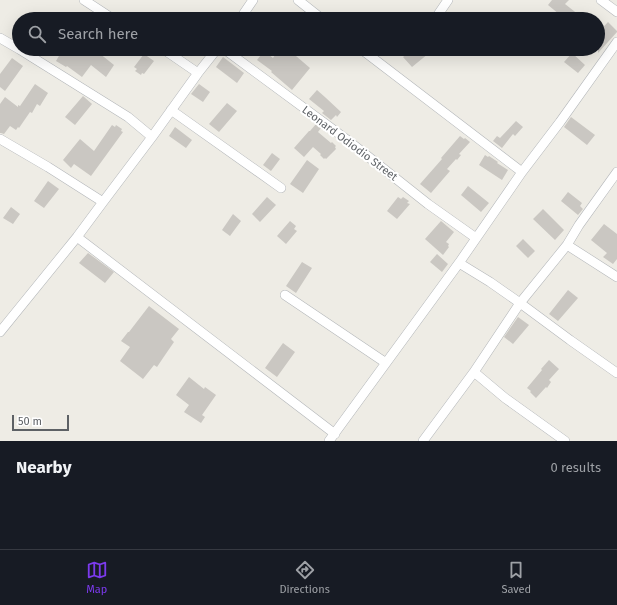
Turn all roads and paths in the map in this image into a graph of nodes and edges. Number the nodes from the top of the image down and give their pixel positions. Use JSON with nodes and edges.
{"nodes":[{"id":1,"x":84,"y":0,"type":"edge"},
{"id":2,"x":253,"y":0,"type":"edge"},
{"id":3,"x":298,"y":0,"type":"edge"},
{"id":4,"x":448,"y":0,"type":"edge"},
{"id":5,"x":601,"y":0,"type":"edge"},
{"id":6,"x":102,"y":12,"type":"edge"},
{"id":7,"x":245,"y":12,"type":"edge"},
{"id":8,"x":313,"y":12,"type":"edge"},
{"id":9,"x":440,"y":12,"type":"edge"},
{"id":10,"x":617,"y":12,"type":"edge"},
{"id":11,"x":0,"y":38,"type":"edge"},
{"id":12,"x":617,"y":42,"type":"edge"},
{"id":13,"x":12,"y":45,"type":"edge"},
{"id":14,"x":30,"y":56,"type":"edge"},
{"id":15,"x":173,"y":56,"type":"edge"},
{"id":16,"x":211,"y":56,"type":"edge"},
{"id":17,"x":233,"y":56,"type":"edge"},
{"id":18,"x":370,"y":56,"type":"edge"},
{"id":19,"x":198,"y":73,"type":"junction"},
{"id":20,"x":171,"y":110,"type":"junction"},
{"id":21,"x":152,"y":137,"type":"junction"},
{"id":22,"x":0,"y":139,"type":"edge"},
{"id":23,"x":522,"y":172,"type":"junction"},
{"id":24,"x":617,"y":172,"type":"edge"},
{"id":25,"x":281,"y":188,"type":"dead end"},
{"id":26,"x":103,"y":202,"type":"junction"},
{"id":27,"x":77,"y":237,"type":"junction"},
{"id":28,"x":476,"y":238,"type":"junction"},
{"id":29,"x":567,"y":245,"type":"junction"},
{"id":30,"x":459,"y":263,"type":"junction"},
{"id":31,"x":617,"y":277,"type":"edge"},
{"id":32,"x":285,"y":295,"type":"dead end"},
{"id":33,"x":520,"y":303,"type":"junction"},
{"id":34,"x":0,"y":332,"type":"edge"},
{"id":35,"x":386,"y":363,"type":"junction"},
{"id":36,"x":474,"y":372,"type":"junction"},
{"id":37,"x":617,"y":373,"type":"edge"},
{"id":38,"x":332,"y":437,"type":"edge"},
{"id":39,"x":423,"y":441,"type":"edge"},
{"id":40,"x":565,"y":441,"type":"edge"}],
"edges":[{"from":1,"to":6,"type":"street"},
{"from":2,"to":7,"type":"street"},
{"from":3,"to":8,"type":"street"},
{"from":4,"to":9,"type":"street"},
{"from":5,"to":10,"type":"street"},
{"from":11,"to":13,"type":"street"},
{"from":12,"to":23,"type":"street"},
{"from":14,"to":21,"type":"street"},
{"from":15,"to":19,"type":"street"},
{"from":16,"to":19,"type":"street"},
{"from":17,"to":28,"type":"street","name":"Leonard Odiodio Street"},
{"from":18,"to":23,"type":"street"},
{"from":19,"to":20,"type":"street"},
{"from":20,"to":21,"type":"street"},
{"from":20,"to":25,"type":"street"},
{"from":21,"to":26,"type":"street"},
{"from":22,"to":26,"type":"street"},
{"from":23,"to":28,"type":"street"},
{"from":24,"to":29,"type":"street"},
{"from":26,"to":27,"type":"street"},
{"from":27,"to":34,"type":"street"},
{"from":27,"to":38,"type":"street"},
{"from":28,"to":30,"type":"street"},
{"from":29,"to":31,"type":"street"},
{"from":29,"to":33,"type":"street"},
{"from":30,"to":33,"type":"street"},
{"from":30,"to":35,"type":"street"},
{"from":32,"to":35,"type":"street"},
{"from":33,"to":36,"type":"street"},
{"from":33,"to":37,"type":"street"},
{"from":35,"to":38,"type":"street"},
{"from":36,"to":39,"type":"street"},
{"from":36,"to":40,"type":"street"}]}
